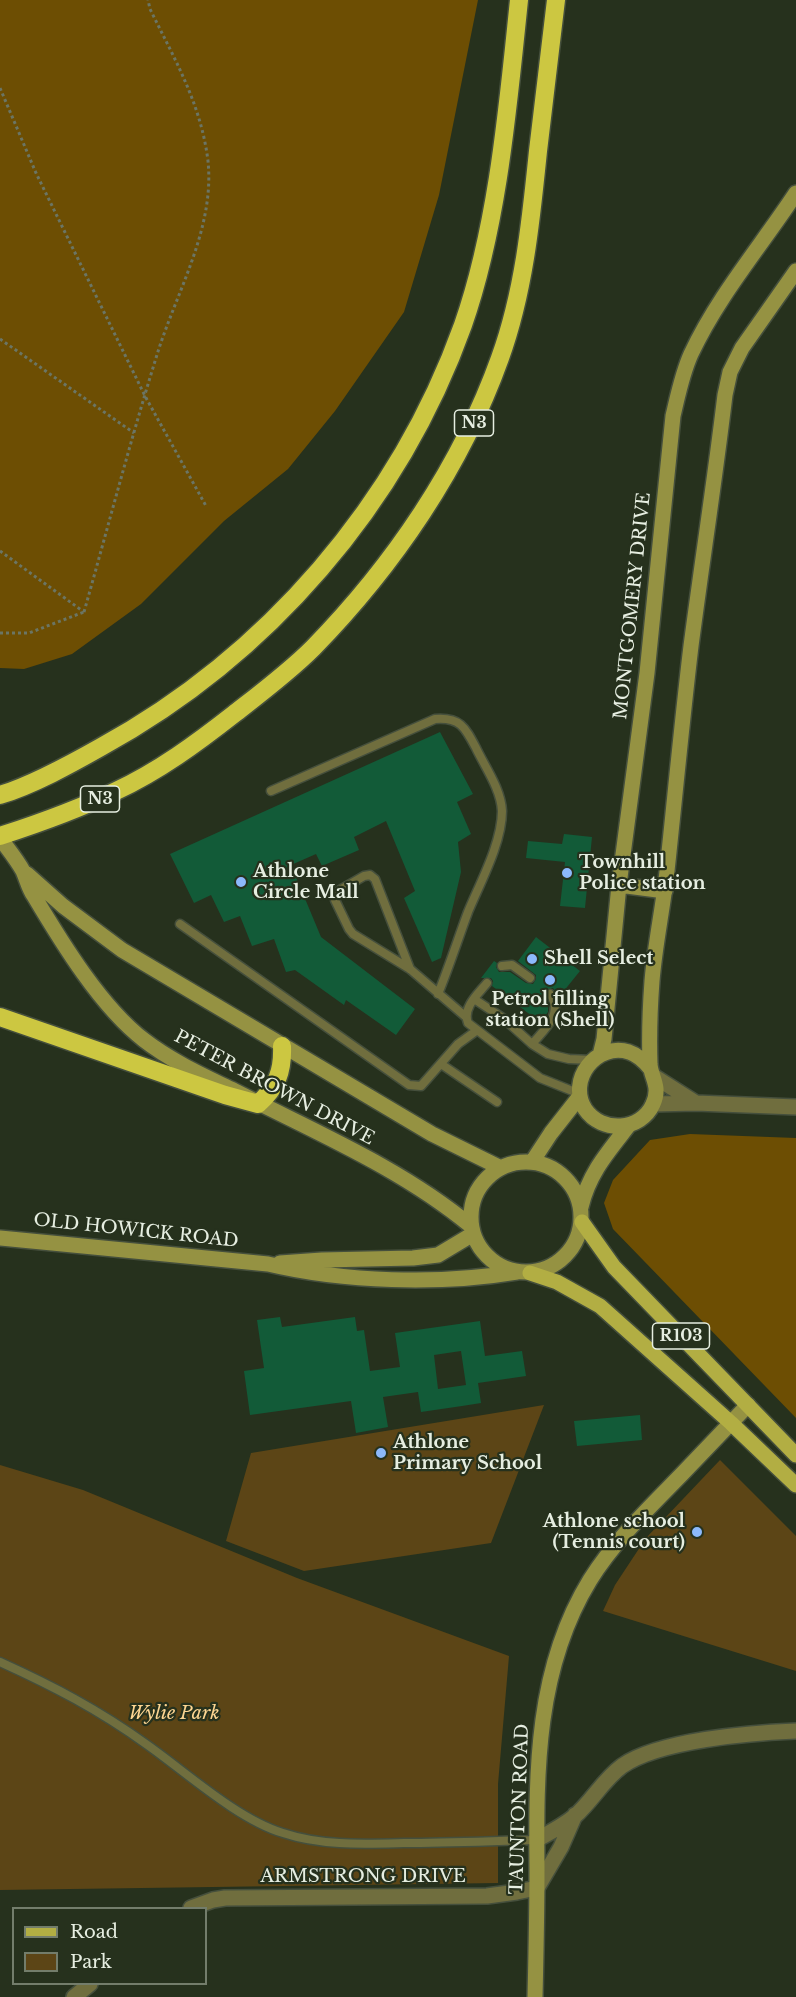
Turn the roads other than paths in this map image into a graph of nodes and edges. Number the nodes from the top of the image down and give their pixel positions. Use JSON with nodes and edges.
{"nodes":[{"id":1,"x":519,"y":0,"type":"edge"},
{"id":2,"x":556,"y":0,"type":"edge"},
{"id":3,"x":795,"y":198,"type":"edge"},
{"id":4,"x":796,"y":271,"type":"edge"},
{"id":5,"x":271,"y":791,"type":"dead end"},
{"id":6,"x":0,"y":795,"type":"edge"},
{"id":7,"x":0,"y":837,"type":"edge"},
{"id":8,"x":22,"y":870,"type":"junction"},
{"id":9,"x":619,"y":885,"type":"junction"},
{"id":10,"x":665,"y":891,"type":"junction"},
{"id":11,"x":180,"y":924,"type":"dead end"},
{"id":12,"x":502,"y":966,"type":"dead end"},
{"id":13,"x":410,"y":969,"type":"junction"},
{"id":14,"x":530,"y":978,"type":"dead end"},
{"id":15,"x":488,"y":983,"type":"dead end"},
{"id":16,"x":438,"y":994,"type":"junction"},
{"id":17,"x":550,"y":994,"type":"dead end"},
{"id":18,"x":474,"y":999,"type":"junction"},
{"id":19,"x":0,"y":1017,"type":"edge"},
{"id":20,"x":466,"y":1017,"type":"junction"},
{"id":21,"x":476,"y":1031,"type":"junction"},
{"id":22,"x":532,"y":1044,"type":"junction"},
{"id":23,"x":282,"y":1046,"type":"junction"},
{"id":24,"x":596,"y":1058,"type":"junction"},
{"id":25,"x":441,"y":1064,"type":"junction"},
{"id":26,"x":653,"y":1073,"type":"junction"},
{"id":27,"x":580,"y":1095,"type":"junction"},
{"id":28,"x":497,"y":1102,"type":"dead end"},
{"id":29,"x":696,"y":1103,"type":"junction"},
{"id":30,"x":258,"y":1104,"type":"junction"},
{"id":31,"x":653,"y":1104,"type":"junction"},
{"id":32,"x":796,"y":1107,"type":"edge"},
{"id":33,"x":628,"y":1125,"type":"junction"},
{"id":34,"x":532,"y":1162,"type":"junction"},
{"id":35,"x":501,"y":1168,"type":"junction"},
{"id":36,"x":581,"y":1214,"type":"junction"},
{"id":37,"x":472,"y":1230,"type":"junction"},
{"id":38,"x":0,"y":1238,"type":"edge"},
{"id":39,"x":268,"y":1264,"type":"junction"},
{"id":40,"x":523,"y":1272,"type":"junction"},
{"id":41,"x":748,"y":1405,"type":"junction"},
{"id":42,"x":730,"y":1423,"type":"junction"},
{"id":43,"x":796,"y":1455,"type":"edge"},
{"id":44,"x":796,"y":1485,"type":"edge"},
{"id":45,"x":0,"y":1662,"type":"edge"},
{"id":46,"x":796,"y":1731,"type":"edge"},
{"id":47,"x":576,"y":1815,"type":"junction"},
{"id":48,"x":536,"y":1840,"type":"junction"},
{"id":49,"x":537,"y":1888,"type":"junction"},
{"id":50,"x":194,"y":1907,"type":"edge"},
{"id":51,"x":88,"y":1985,"type":"edge"},
{"id":52,"x":74,"y":1997,"type":"edge"},
{"id":53,"x":535,"y":1997,"type":"edge"}],
"edges":[{"from":1,"to":6,"type":"highway","number":"N3"},
{"from":2,"to":7,"type":"highway","number":"N3"},
{"from":3,"to":9,"type":"street","name":"MONTGOMERY DRIVE"},
{"from":4,"to":10,"type":"street"},
{"from":5,"to":16,"type":"lane"},
{"from":7,"to":8,"type":"street","name":"PETER BROWN DRIVE"},
{"from":8,"to":23,"type":"street","name":"PETER BROWN DRIVE"},
{"from":8,"to":30,"type":"street","name":"PETER BROWN DRIVE"},
{"from":9,"to":10,"type":"street"},
{"from":9,"to":24,"type":"street","name":"MONTGOMERY DRIVE"},
{"from":10,"to":26,"type":"street"},
{"from":11,"to":25,"type":"lane"},
{"from":12,"to":14,"type":"lane"},
{"from":13,"to":13,"type":"lane"},
{"from":13,"to":16,"type":"lane"},
{"from":15,"to":18,"type":"lane"},
{"from":16,"to":20,"type":"lane"},
{"from":17,"to":22,"type":"lane"},
{"from":18,"to":20,"type":"lane"},
{"from":18,"to":22,"type":"lane"},
{"from":19,"to":30,"type":"highway"},
{"from":20,"to":21,"type":"lane"},
{"from":21,"to":25,"type":"lane"},
{"from":21,"to":27,"type":"lane"},
{"from":22,"to":24,"type":"lane"},
{"from":23,"to":30,"type":"highway"},
{"from":23,"to":35,"type":"street","name":"PETER BROWN DRIVE"},
{"from":24,"to":26,"type":"street"},
{"from":24,"to":27,"type":"street"},
{"from":25,"to":28,"type":"lane"},
{"from":26,"to":29,"type":"street"},
{"from":26,"to":31,"type":"street"},
{"from":27,"to":33,"type":"street"},
{"from":27,"to":34,"type":"street"},
{"from":29,"to":31,"type":"street"},
{"from":29,"to":32,"type":"street"},
{"from":30,"to":37,"type":"street","name":"PETER BROWN DRIVE"},
{"from":31,"to":33,"type":"street"},
{"from":33,"to":36,"type":"street"},
{"from":34,"to":35,"type":"street"},
{"from":34,"to":36,"type":"street","number":"R103"},
{"from":35,"to":37,"type":"street"},
{"from":36,"to":40,"type":"street","number":"R103"},
{"from":36,"to":41,"type":"main road","number":"R103"},
{"from":37,"to":39,"type":"street","name":"OLD HOWICK ROAD","number":"R103"},
{"from":37,"to":40,"type":"street","number":"R103"},
{"from":38,"to":39,"type":"street","name":"OLD HOWICK ROAD","number":"R103"},
{"from":39,"to":40,"type":"street","name":"OLD HOWICK ROAD","number":"R103"},
{"from":40,"to":42,"type":"main road","number":"R103"},
{"from":41,"to":42,"type":"street","name":"TAUNTON ROAD"},
{"from":41,"to":43,"type":"main road","number":"R103"},
{"from":42,"to":44,"type":"main road","number":"R103"},
{"from":42,"to":48,"type":"street","name":"TAUNTON ROAD"},
{"from":45,"to":48,"type":"lane"},
{"from":46,"to":47,"type":"street"},
{"from":47,"to":48,"type":"street"},
{"from":47,"to":49,"type":"street"},
{"from":48,"to":49,"type":"street","name":"TAUNTON ROAD"},
{"from":49,"to":50,"type":"street","name":"ARMSTRONG DRIVE"},
{"from":49,"to":53,"type":"street","name":"TAUNTON ROAD"},
{"from":51,"to":52,"type":"street"}]}
